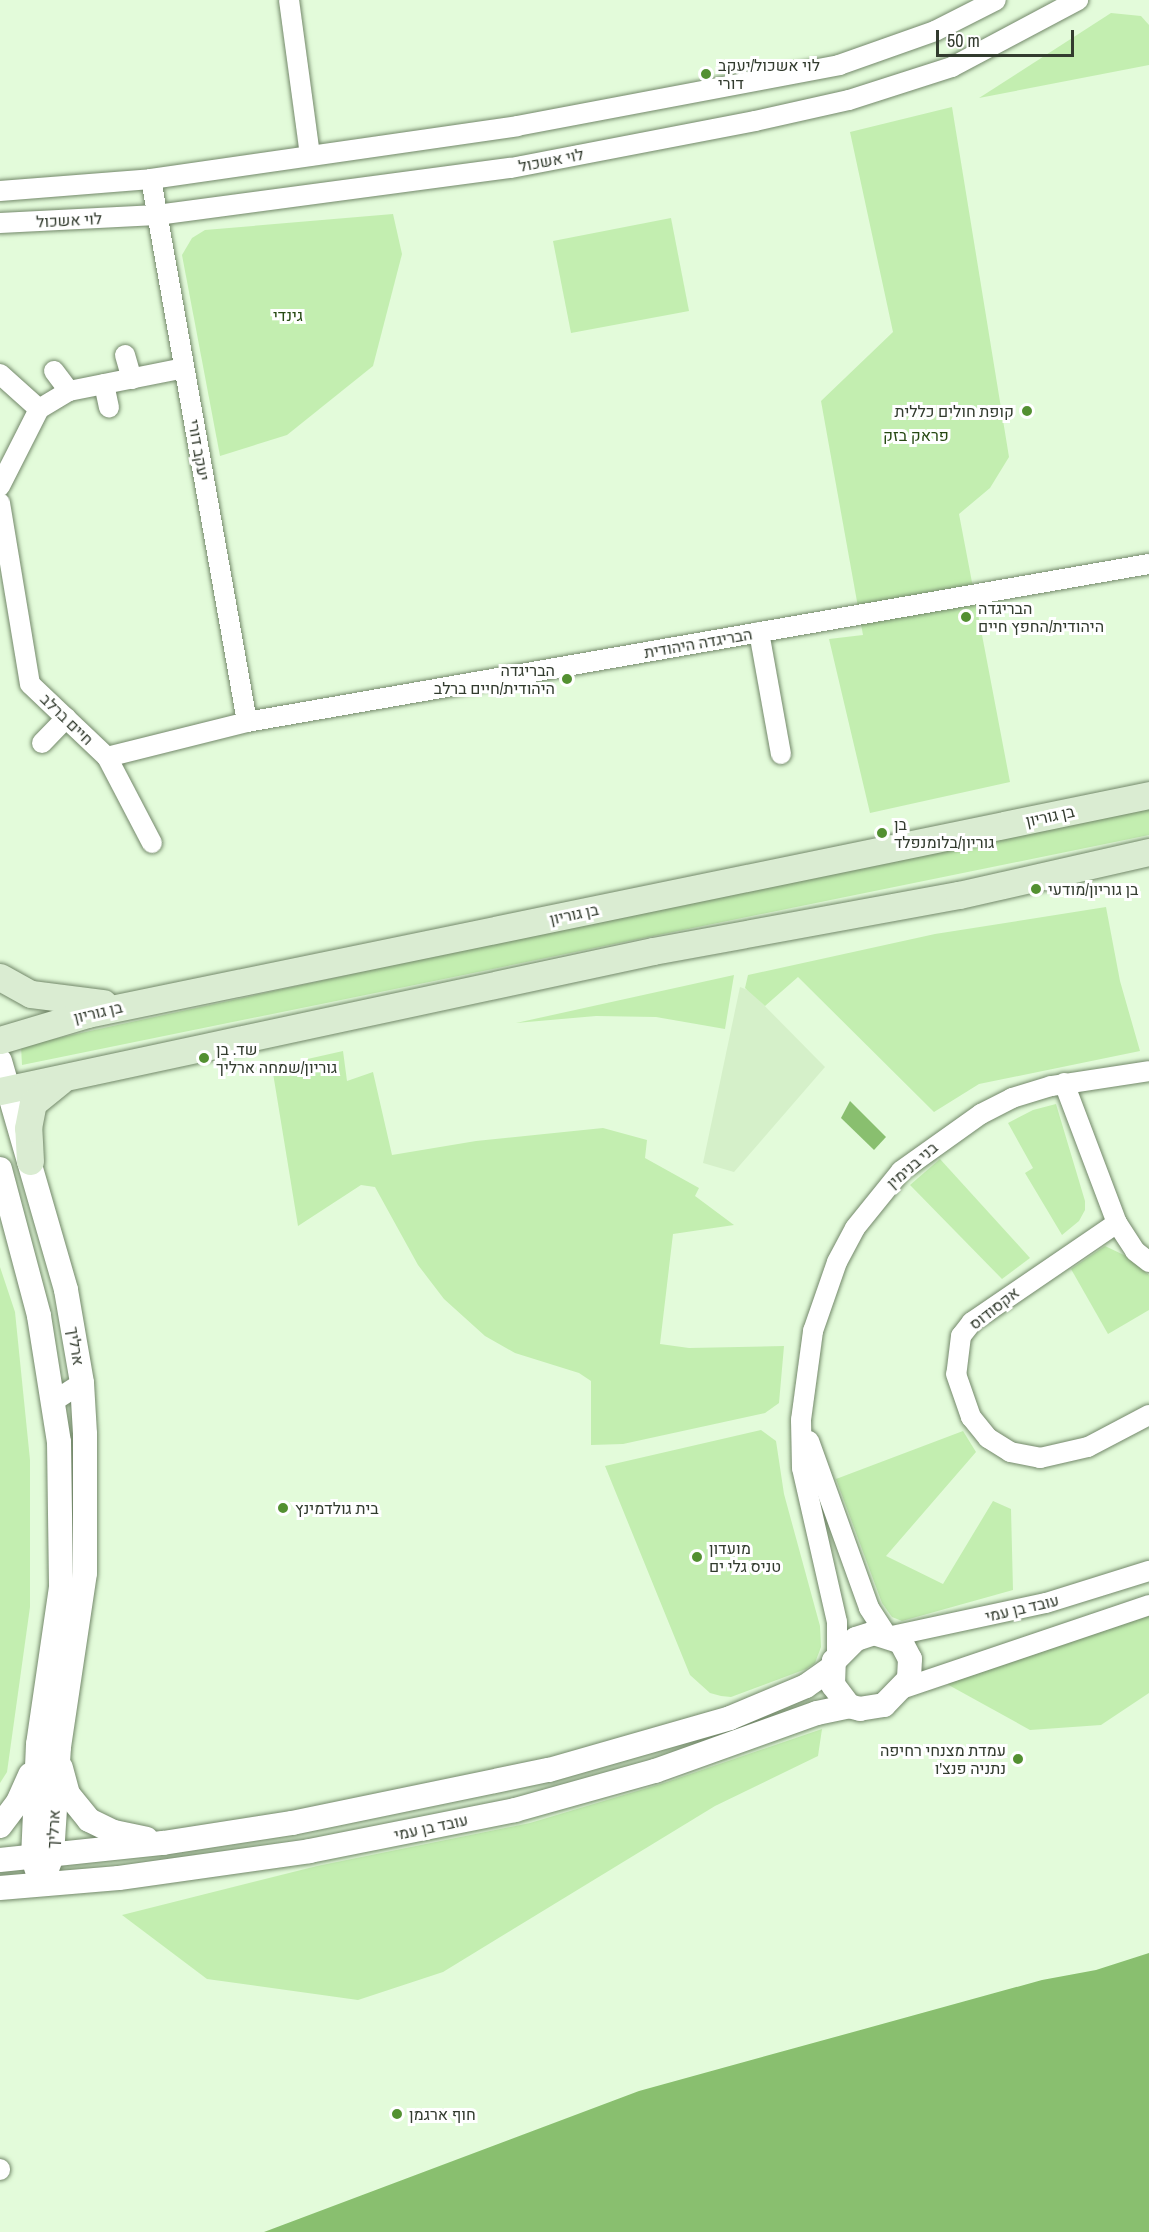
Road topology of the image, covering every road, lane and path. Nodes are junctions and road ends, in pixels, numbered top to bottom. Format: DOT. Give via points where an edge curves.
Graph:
graph roads {
  1 [pos="289,0"];
  2 [pos="996,0"];
  3 [pos="1078,0"];
  4 [pos="310,156"];
  5 [pos="151,179"];
  6 [pos="0,190"];
  7 [pos="157,215"];
  8 [pos="0,223"];
  9 [pos="125,355"];
  10 [pos="184,368"];
  11 [pos="54,371"];
  12 [pos="0,374"];
  13 [pos="132,378"];
  14 [pos="104,384"];
  15 [pos="69,391"];
  16 [pos="109,407"];
  17 [pos="39,409"];
  18 [pos="7,454"];
  19 [pos="0,486"];
  20 [pos="1,510"];
  21 [pos="1149,564"];
  22 [pos="6,581"];
  23 [pos="759,632"];
  24 [pos="66,718"];
  25 [pos="247,722"];
  26 [pos="42,743"];
  27 [pos="781,754"];
  28 [pos="107,757"];
  29 [pos="1149,795"];
  30 [pos="152,843"];
  31 [pos="1149,852"];
  32 [pos="0,977"];
  33 [pos="131,1005"];
  34 [pos="0,1040"];
  35 [pos="0,1061"];
  36 [pos="1149,1071"];
  37 [pos="70,1076"];
  38 [pos="1064,1083"];
  39 [pos="4,1090"];
  40 [pos="30,1161"];
  41 [pos="0,1169"];
  42 [pos="1117,1223"];
  43 [pos="1149,1262"];
  44 [pos="82,1383"];
  45 [pos="803,1394"];
  46 [pos="54,1401"];
  47 [pos="1149,1415"];
  48 [pos="1149,1571"];
  49 [pos="1149,1605"];
  50 [pos="889,1635"];
  51 [pos="835,1661"];
  52 [pos="904,1688"];
  53 [pos="849,1706"];
  54 [pos="49,1748"];
  55 [pos="0,1826"];
  56 [pos="163,1843"];
  57 [pos="43,1857"];
  58 [pos="0,1860"];
  59 [pos="42,1884"];
  60 [pos="0,1888"];
  1 -- 4 [label="street"];
  2 -- 4 [label="street, לוי אשכול" via="935,31 839,65 517,126"];
  3 -- 7 [label="street, לוי אשכול" via="952,68 849,100 511,168"];
  4 -- 5 [label="street, לוי אשכול"];
  5 -- 6 [label="street, לוי אשכול"];
  5 -- 7 [label="street, יעקב דורי"];
  7 -- 8 [label="street, לוי אשכול"];
  7 -- 10 [label="street, יעקב דורי"];
  9 -- 13 [label="street"];
  10 -- 13 [label="street"];
  10 -- 25 [label="street, יעקב דורי"];
  11 -- 15 [label="street"];
  12 -- 17 [label="street"];
  13 -- 14 [label="street"];
  14 -- 15 [label="street"];
  14 -- 16 [label="street"];
  15 -- 17 [label="street"];
  17 -- 18 [label="street"];
  18 -- 19 [label="street"];
  20 -- 22 [label="street, חיים ברלב"];
  21 -- 23 [label="street, הבריגדה היהודית"];
  22 -- 24 [label="street, חיים ברלב" via="16,659 30,684"];
  23 -- 25 [label="street, הבריגדה היהודית"];
  23 -- 27 [label="street"];
  24 -- 26 [label="street"];
  24 -- 28 [label="street, חיים ברלב"];
  25 -- 28 [label="street, חיים ברלב"];
  28 -- 30 [label="street"];
  29 -- 33 [label="main road, בן גוריון"];
  31 -- 37 [label="main road" via="959,895 653,951"];
  32 -- 33 [label="main road" via="17,988 47,997"];
  33 -- 34 [label="main road, בן גוריון"];
  35 -- 39 [label="street, ארליך"];
  36 -- 38 [label="street, בני בנימין"];
  37 -- 39 [label="main road"];
  37 -- 40 [label="main road" via="52,1085 33,1103"];
  38 -- 42 [label="street"];
  38 -- 45 [label="street, בני בנימין" via="1012,1098 955,1129 901,1171 873,1202 855,1228 824,1295 813,1331"];
  39 -- 40 [label="street, ארליך"];
  40 -- 44 [label="street, ארליך" via="66,1290"];
  41 -- 46 [label="street, ארליך" via="36,1300"];
  42 -- 43 [label="street" via="1135,1251"];
  42 -- 47 [label="street, אקסודוס" via="972,1322 962,1336 956,1374 971,1417 988,1438 1010,1452 1040,1458 1088,1448"];
  44 -- 46 [label="street"];
  44 -- 54 [label="street, ארליך" via="87,1489 85,1573"];
  45 -- 50 [label="street, בני בנימין" via="809,1442 822,1485 869,1608"];
  45 -- 51 [label="street, בני בנימין" via="802,1468 837,1622"];
  46 -- 54 [label="street, ארליך" via="62,1494 61,1587"];
  48 -- 50 [label="street, עובד בן עמי" via="1046,1603"];
  49 -- 52 [label="street, עובד בן עמי"];
  50 -- 51 [label="street" via="865,1635"];
  50 -- 52 [label="street" via="901,1642 910,1659 909,1679"];
  51 -- 53 [label="street" via="833,1685"];
  51 -- 56 [label="street, עובד בן עמי" via="806,1686 751,1710 581,1761 362,1810"];
  52 -- 53 [label="street" via="885,1705"];
  53 -- 59 [label="street, עובד בן עמי" via="817,1713 655,1771 542,1804 310,1851 119,1878"];
  54 -- 55 [label="street"];
  54 -- 56 [label="street" via="68,1794 89,1820 114,1832"];
  54 -- 57 [label="street, ארליך"];
  56 -- 57 [label="street, עובד בן עמי"];
  57 -- 58 [label="street, עובד בן עמי"];
  57 -- 59 [label="street, ארליך"];
  59 -- 60 [label="street, עובד בן עמי"];
}
